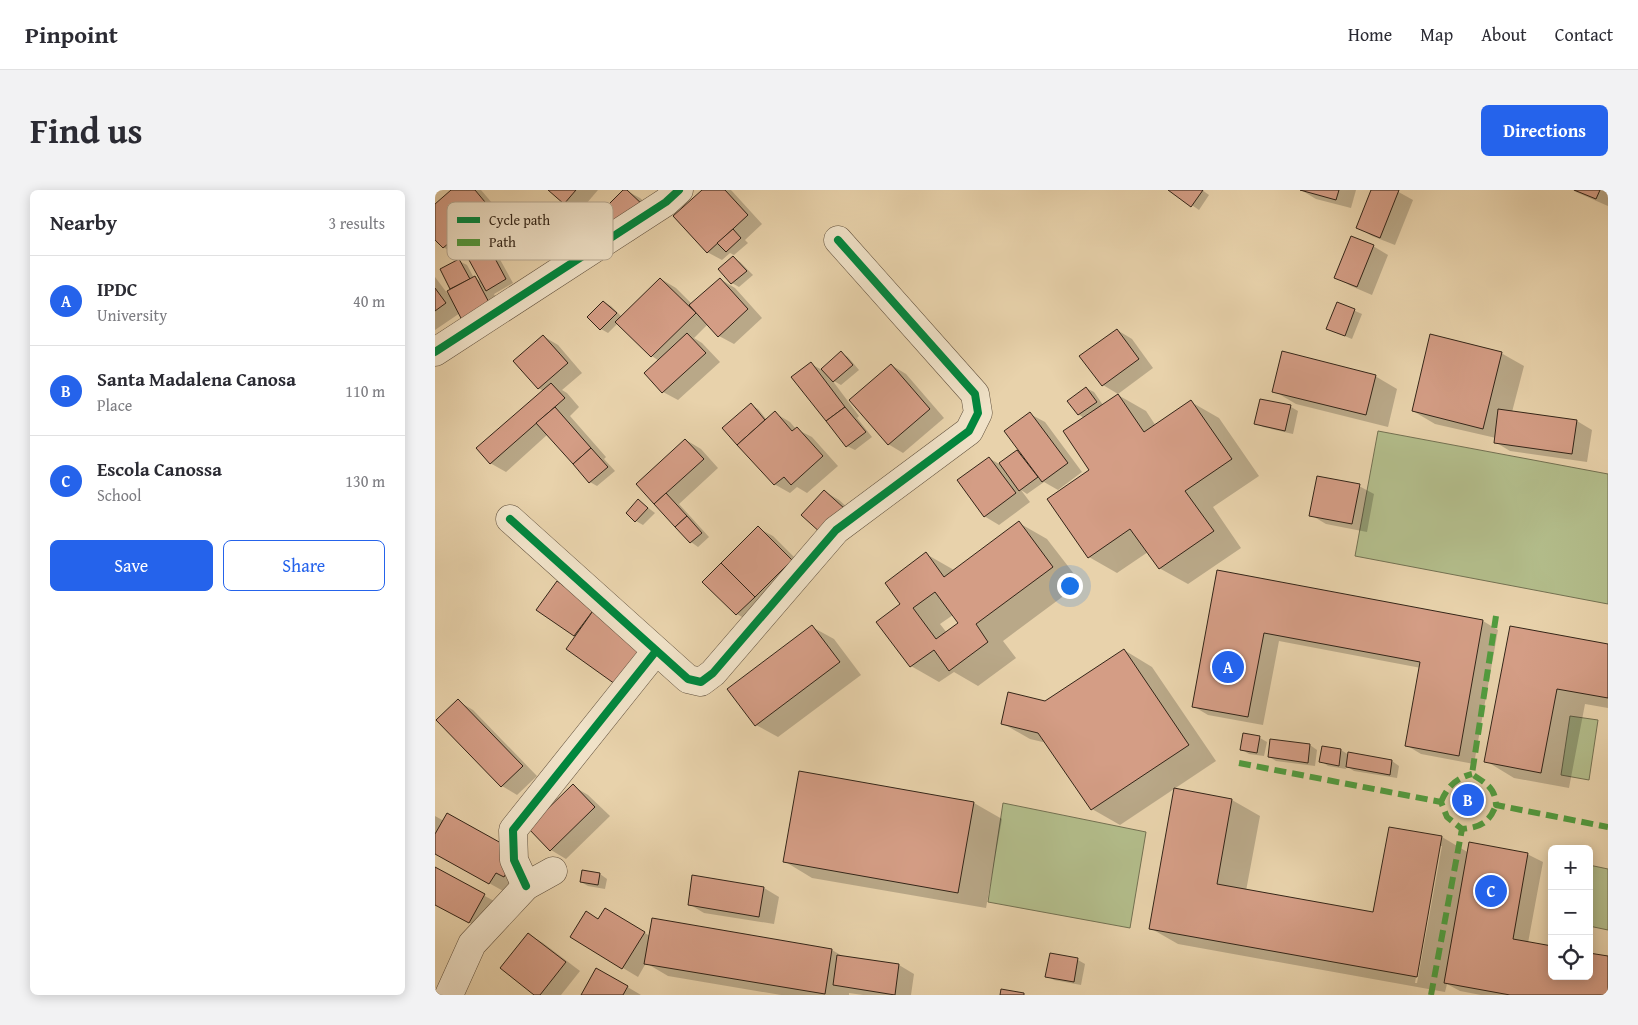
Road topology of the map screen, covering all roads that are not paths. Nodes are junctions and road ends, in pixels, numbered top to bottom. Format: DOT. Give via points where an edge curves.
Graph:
graph roads {
  1 [pos="679,190"];
  2 [pos="613,236"];
  3 [pos="838,240"];
  4 [pos="577,260"];
  5 [pos="435,352"];
  6 [pos="510,519"];
  7 [pos="656,651"];
  8 [pos="553,870"];
  9 [pos="526,886"];
  10 [pos="449,995"];
  1 -- 2 [label="street"];
  3 -- 7 [label="street" via="975,394 978,413 969,431 836,530 713,673 701,682 688,679"];
  4 -- 5 [label="street"];
  6 -- 7 [label="street"];
  7 -- 9 [label="street" via="513,830 514,860"];
  8 -- 9 [label="street"];
  9 -- 10 [label="street" via="472,944"];
}
